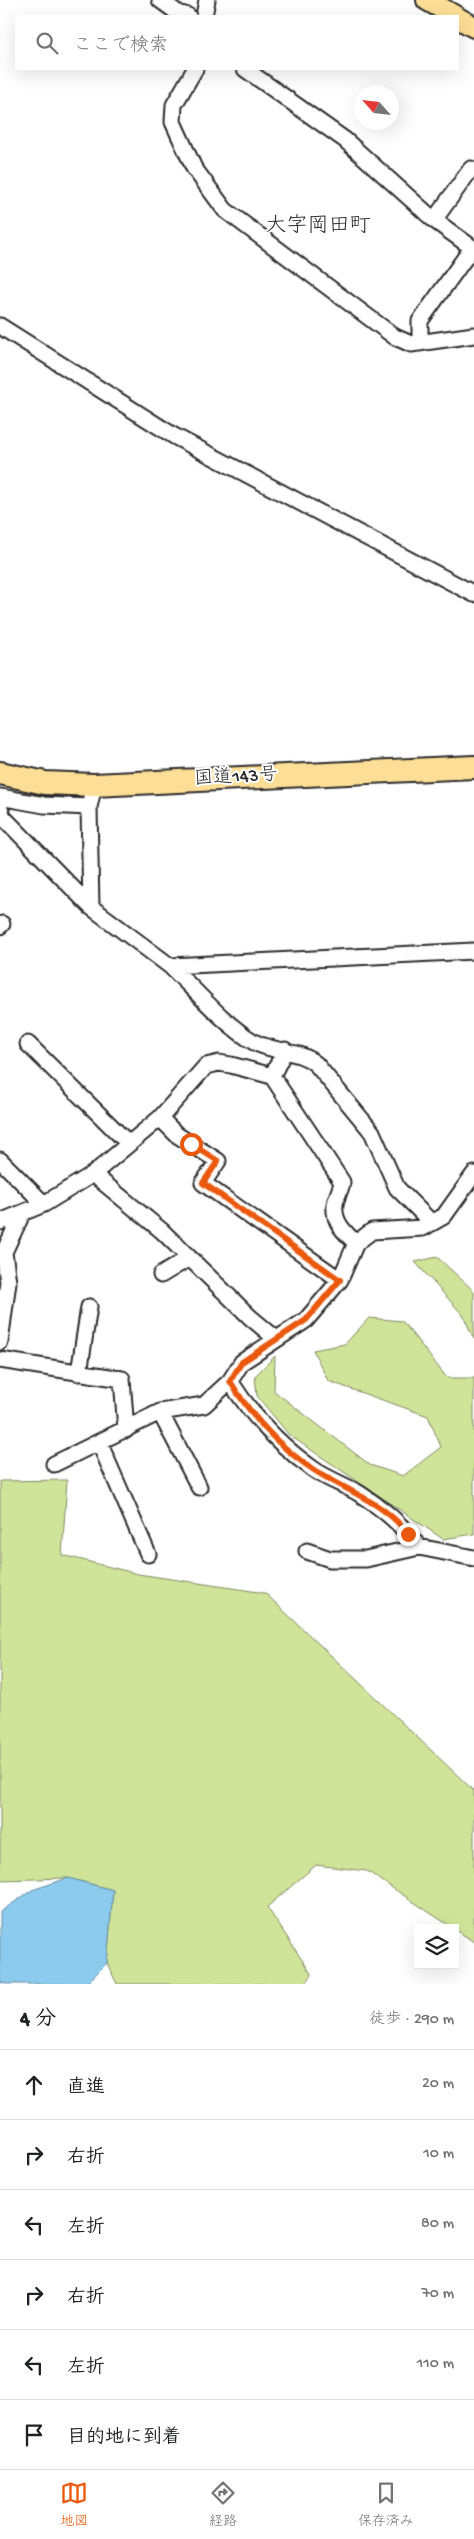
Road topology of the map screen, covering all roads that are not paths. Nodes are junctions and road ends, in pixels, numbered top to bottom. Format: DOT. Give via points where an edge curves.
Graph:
graph roads {
  1 [pos="160,0"];
  2 [pos="207,0"];
  3 [pos="426,0"];
  4 [pos="185,15"];
  5 [pos="204,15"];
  6 [pos="452,15"];
  7 [pos="459,19"];
  8 [pos="474,27"];
  9 [pos="194,70"];
  10 [pos="246,70"];
  11 [pos="471,169"];
  12 [pos="434,220"];
  13 [pos="473,248"];
  14 [pos="0,326"];
  15 [pos="474,335"];
  16 [pos="420,343"];
  17 [pos="474,594"];
  18 [pos="474,767"];
  19 [pos="0,773"];
  20 [pos="94,785"];
  21 [pos="0,797"];
  22 [pos="89,807"];
  23 [pos="0,808"];
  24 [pos="91,907"];
  25 [pos="474,951"];
  26 [pos="170,966"];
  27 [pos="28,1044"];
  28 [pos="285,1050"];
  29 [pos="272,1076"];
  30 [pos="160,1118"];
  31 [pos="129,1144"];
  32 [pos="0,1160"];
  33 [pos="93,1174"];
  34 [pos="472,1179"];
  35 [pos="44,1204"];
  36 [pos="22,1214"];
  37 [pos="0,1222"];
  38 [pos="432,1223"];
  39 [pos="356,1243"];
  40 [pos="189,1258"];
  41 [pos="161,1275"];
  42 [pos="340,1280"];
  43 [pos="89,1306"];
  44 [pos="275,1338"];
  45 [pos="0,1342"];
  46 [pos="0,1360"];
  47 [pos="79,1373"];
  48 [pos="230,1381"];
  49 [pos="160,1412"];
  50 [pos="126,1430"];
  51 [pos="99,1442"];
  52 [pos="54,1464"];
  53 [pos="199,1487"];
  54 [pos="419,1547"];
  55 [pos="307,1552"];
  56 [pos="148,1554"];
  57 [pos="474,1558"];
  1 -- 4 [label="street"];
  2 -- 5 [label="street"];
  3 -- 6 [label="main road"];
  7 -- 8 [label="main road"];
  9 -- 16 [label="street" via="174,105 173,122 194,168 225,210 396,337 411,344"];
  10 -- 12 [label="street" via="345,140"];
  11 -- 12 [label="street"];
  12 -- 13 [label="street"];
  13 -- 16 [label="street" via="420,321"];
  14 -- 17 [label="street" via="174,436"];
  15 -- 16 [label="street"];
  18 -- 20 [label="highway, 国道143号"];
  19 -- 20 [label="highway, 国道143号" via="45,783"];
  20 -- 22 [label="street"];
  21 -- 22 [label="street" via="44,805"];
  22 -- 24 [label="street"];
  23 -- 24 [label="street" via="3,817"];
  24 -- 26 [label="street"];
  25 -- 26 [label="street"];
  26 -- 28 [label="street" via="239,1032 256,1043"];
  27 -- 31 [label="street"];
  28 -- 29 [label="street"];
  28 -- 38 [label="street" via="305,1055 316,1064 372,1132 397,1188"];
  29 -- 30 [label="street" via="219,1063 206,1066"];
  29 -- 39 [label="street" via="342,1182 335,1205 338,1221 340,1228"];
  30 -- 31 [label="street"];
  30 -- 42 [label="street" via="177,1135 218,1161 203,1183"];
  31 -- 33 [label="street"];
  32 -- 35 [label="street"];
  33 -- 35 [label="street"];
  33 -- 40 [label="street" via="162,1231"];
  34 -- 38 [label="street" via="444,1216"];
  35 -- 36 [label="street"];
  36 -- 37 [label="street"];
  36 -- 45 [label="street" via="4,1252 8,1282"];
  38 -- 39 [label="street" via="423,1228 372,1231"];
  39 -- 42 [label="street"];
  40 -- 41 [label="street"];
  40 -- 44 [label="street"];
  42 -- 44 [label="street" via="306,1320"];
  43 -- 47 [label="street"];
  44 -- 48 [label="street" via="242,1362"];
  46 -- 47 [label="street"];
  47 -- 50 [label="street" via="122,1379"];
  48 -- 49 [label="street" via="204,1405"];
  48 -- 54 [label="street" via="247,1409 265,1429 314,1470 360,1494 398,1521"];
  49 -- 50 [label="street"];
  49 -- 53 [label="street"];
  50 -- 51 [label="street"];
  51 -- 52 [label="street"];
  51 -- 56 [label="street"];
  54 -- 55 [label="street" via="366,1559 330,1559"];
  54 -- 57 [label="street"];
}
